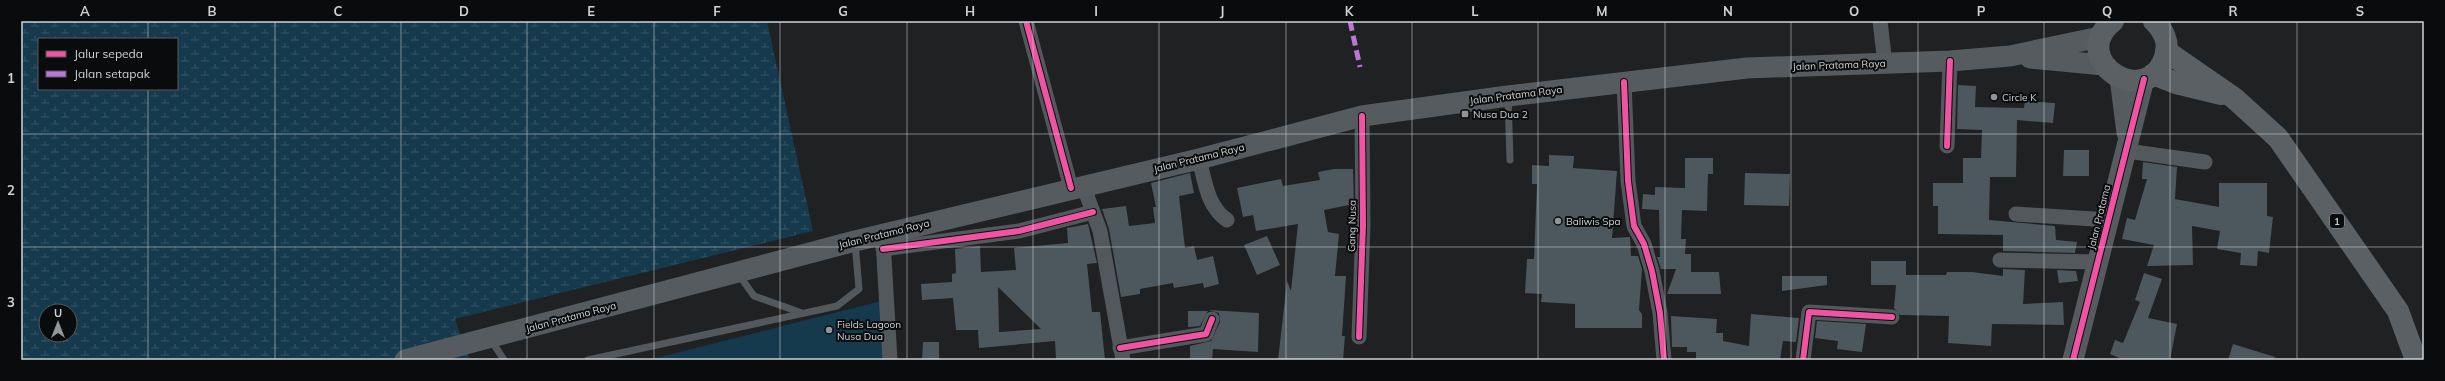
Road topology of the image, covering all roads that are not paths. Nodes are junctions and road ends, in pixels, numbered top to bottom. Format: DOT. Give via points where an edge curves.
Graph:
graph roads {
  1 [pos="1026,21"];
  2 [pos="1880,21"];
  3 [pos="2154,21"];
  4 [pos="2106,29"];
  5 [pos="2166,51"];
  6 [pos="2010,56"];
  7 [pos="1950,61"];
  8 [pos="1885,64"];
  9 [pos="2112,72"];
  10 [pos="2149,77"];
  11 [pos="1624,82"];
  12 [pos="1508,96"];
  13 [pos="2234,98"];
  14 [pos="1362,116"];
  15 [pos="1946,146"];
  16 [pos="2127,148"];
  17 [pos="1199,159"];
  18 [pos="1510,160"];
  19 [pos="2205,162"];
  20 [pos="1077,187"];
  21 [pos="1093,212"];
  22 [pos="2016,214"];
  23 [pos="1227,220"];
  24 [pos="2109,220"];
  25 [pos="855,241"];
  26 [pos="883,242"];
  27 [pos="2000,260"];
  28 [pos="2098,262"];
  29 [pos="738,273"];
  30 [pos="804,313"];
  31 [pos="1892,317"];
  32 [pos="1212,319"];
  33 [pos="1359,337"];
  34 [pos="490,338"];
  35 [pos="1122,354"];
  36 [pos="409,359"];
  37 [pos="504,360"];
  38 [pos="588,360"];
  39 [pos="890,360"];
  40 [pos="1664,360"];
  41 [pos="1803,360"];
  42 [pos="2072,360"];
  43 [pos="2416,360"];
  1 -- 20 [label="street"];
  2 -- 8 [label="street"];
  3 -- 5 [label="highway" via="2162,30"];
  4 -- 6 [label="main road, Jalan Pratama Raya"];
  4 -- 9 [label="highway" via="2099,52"];
  5 -- 10 [label="highway" via="2163,63"];
  5 -- 13 [label="highway, 1"];
  6 -- 7 [label="main road, Jalan Pratama Raya"];
  6 -- 9 [label="main road, Jalan Pratama Raya"];
  7 -- 8 [label="main road, Jalan Pratama Raya"];
  7 -- 15 [label="street"];
  8 -- 11 [label="main road, Jalan Pratama Raya" via="1747,68"];
  9 -- 10 [label="highway, 1" via="2136,81"];
  9 -- 16 [label="main road, Jalan Pratama"];
  10 -- 13 [label="highway, 1"];
  10 -- 16 [label="main road, Jalan Pratama"];
  11 -- 12 [label="main road, Jalan Pratama Raya"];
  11 -- 40 [label="street" via="1628,181 1633,220 1652,270 1660,313"];
  12 -- 14 [label="main road, Jalan Pratama Raya"];
  12 -- 18 [label="lane"];
  13 -- 43 [label="highway, 1" via="2278,138 2358,250 2398,311"];
  14 -- 17 [label="main road, Jalan Pratama Raya"];
  14 -- 33 [label="street, Gang Nusa" via="1363,225"];
  16 -- 19 [label="street"];
  16 -- 24 [label="main road, Jalan Pratama"];
  17 -- 20 [label="main road, Jalan Pratama Raya"];
  17 -- 23 [label="street" via="1216,212"];
  20 -- 21 [label="street"];
  20 -- 26 [label="main road, Jalan Pratama Raya"];
  21 -- 26 [label="street" via="1019,231"];
  21 -- 35 [label="street" via="1100,231"];
  22 -- 24 [label="street"];
  24 -- 28 [label="main road, Jalan Pratama"];
  25 -- 26 [label="main road, Jalan Pratama Raya"];
  25 -- 29 [label="main road, Jalan Pratama Raya"];
  25 -- 30 [label="lane" via="859,289 837,306"];
  26 -- 39 [label="street"];
  27 -- 28 [label="street"];
  28 -- 42 [label="main road, Jalan Pratama"];
  29 -- 30 [label="lane" via="754,296"];
  29 -- 34 [label="main road, Jalan Pratama Raya"];
  30 -- 38 [label="lane"];
  31 -- 41 [label="street" via="1809,312"];
  32 -- 35 [label="street" via="1206,334"];
  34 -- 36 [label="main road, Jalan Pratama Raya"];
  34 -- 37 [label="lane"];
}
